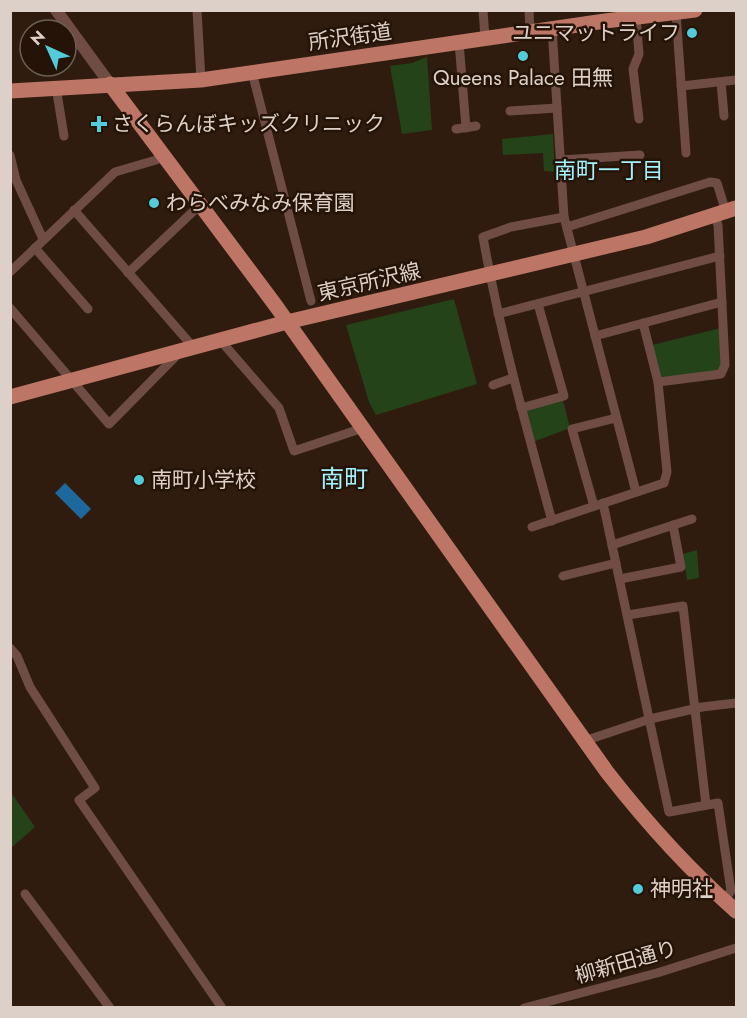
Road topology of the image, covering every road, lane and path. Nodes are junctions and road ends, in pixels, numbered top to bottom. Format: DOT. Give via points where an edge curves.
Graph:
graph roads {
  1 [pos="56,10"];
  2 [pos="197,10"];
  3 [pos="483,10"];
  4 [pos="529,10"];
  5 [pos="695,10"];
  6 [pos="676,13"];
  7 [pos="604,16"];
  8 [pos="636,17"];
  9 [pos="552,28"];
  10 [pos="530,32"];
  11 [pos="485,38"];
  12 [pos="459,42"];
  13 [pos="252,72"];
  14 [pos="201,80"];
  15 [pos="736,80"];
  16 [pos="721,82"];
  17 [pos="110,84"];
  18 [pos="681,86"];
  19 [pos="56,87"];
  20 [pos="10,91"];
  21 [pos="557,108"];
  22 [pos="510,111"];
  23 [pos="724,116"];
  24 [pos="639,118"];
  25 [pos="466,128"];
  26 [pos="64,136"];
  27 [pos="163,153"];
  28 [pos="686,153"];
  29 [pos="10,155"];
  30 [pos="640,155"];
  31 [pos="561,160"];
  32 [pos="201,204"];
  33 [pos="74,210"];
  34 [pos="726,212"];
  35 [pos="564,217"];
  36 [pos="567,227"];
  37 [pos="43,239"];
  38 [pos="35,248"];
  39 [pos="574,255"];
  40 [pos="720,256"];
  41 [pos="10,272"];
  42 [pos="128,273"];
  43 [pos="490,275"];
  44 [pos="583,292"];
  45 [pos="311,301"];
  46 [pos="722,302"];
  47 [pos="538,303"];
  48 [pos="10,308"];
  49 [pos="88,309"];
  50 [pos="498,314"];
  51 [pos="287,322"];
  52 [pos="643,323"];
  53 [pos="595,336"];
  54 [pos="221,341"];
  55 [pos="187,349"];
  56 [pos="513,378"];
  57 [pos="73,380"];
  58 [pos="658,382"];
  59 [pos="493,385"];
  60 [pos="10,397"];
  61 [pos="521,408"];
  62 [pos="616,418"];
  63 [pos="363,428"];
  64 [pos="636,492"];
  65 [pos="599,505"];
  66 [pos="692,519"];
  67 [pos="552,520"];
  68 [pos="673,525"];
  69 [pos="532,527"];
  70 [pos="612,545"];
  71 [pos="616,563"];
  72 [pos="563,576"];
  73 [pos="620,579"];
  74 [pos="628,615"];
  75 [pos="10,648"];
  76 [pos="14,660"];
  77 [pos="736,703"];
  78 [pos="694,710"];
  79 [pos="650,719"];
  80 [pos="584,741"];
  81 [pos="706,805"];
  82 [pos="25,894"];
  83 [pos="724,900"];
  84 [pos="736,911"];
  85 [pos="736,948"];
  86 [pos="573,996"];
  87 [pos="110,1008"];
  88 [pos="222,1008"];
  89 [pos="524,1008"];
  90 [pos="575,1008"];
  1 -- 17 [label="street"];
  2 -- 14 [label="street"];
  3 -- 11 [label="street"];
  4 -- 10 [label="street"];
  5 -- 6 [label="main road, 所沢街道"];
  6 -- 8 [label="main road, 所沢街道"];
  6 -- 18 [label="street"];
  7 -- 8 [label="main road, 所沢街道"];
  7 -- 9 [label="main road, 所沢街道"];
  8 -- 24 [label="street" via="639,54 633,69 632,105"];
  9 -- 10 [label="main road, 所沢街道"];
  9 -- 21 [label="street"];
  10 -- 11 [label="main road, 所沢街道"];
  11 -- 12 [label="main road, 所沢街道"];
  12 -- 13 [label="main road, 所沢街道"];
  12 -- 25 [label="street"];
  13 -- 14 [label="main road, 所沢街道"];
  13 -- 45 [label="street"];
  14 -- 17 [label="main road, 所沢街道"];
  15 -- 16 [label="street"];
  16 -- 18 [label="street"];
  16 -- 23 [label="street"];
  17 -- 19 [label="main road, 所沢街道"];
  17 -- 27 [label="main road"];
  18 -- 28 [label="street"];
  19 -- 20 [label="main road, 所沢街道"];
  19 -- 26 [label="street"];
  21 -- 22 [label="street"];
  21 -- 31 [label="street"];
  27 -- 32 [label="main road"];
  27 -- 33 [label="street" via="156,160 115,172"];
  29 -- 37 [label="street" via="16,180"];
  30 -- 31 [label="street"];
  31 -- 35 [label="street"];
  32 -- 42 [label="street"];
  32 -- 51 [label="main road"];
  33 -- 37 [label="street"];
  33 -- 42 [label="street"];
  34 -- 36 [label="street" via="717,183 710,182"];
  34 -- 39 [label="main road, 東京所沢線"];
  34 -- 40 [label="street" via="718,225"];
  35 -- 36 [label="street"];
  35 -- 43 [label="street" via="483,237"];
  36 -- 39 [label="street"];
  37 -- 38 [label="street"];
  38 -- 41 [label="street"];
  38 -- 49 [label="street"];
  39 -- 43 [label="main road, 東京所沢線"];
  39 -- 44 [label="street"];
  40 -- 44 [label="street"];
  40 -- 46 [label="street"];
  42 -- 55 [label="street"];
  43 -- 50 [label="street"];
  43 -- 51 [label="main road, 東京所沢線"];
  44 -- 47 [label="street"];
  44 -- 53 [label="street"];
  46 -- 52 [label="street"];
  46 -- 58 [label="street" via="725,365 721,374"];
  47 -- 50 [label="street"];
  47 -- 61 [label="street" via="564,396"];
  48 -- 57 [label="street"];
  50 -- 56 [label="street"];
  51 -- 54 [label="main road, 東京所沢線"];
  51 -- 63 [label="main road"];
  52 -- 53 [label="street"];
  52 -- 58 [label="street"];
  53 -- 62 [label="street"];
  54 -- 55 [label="main road, 東京所沢線"];
  54 -- 63 [label="street" via="279,408 294,451"];
  55 -- 57 [label="main road, 東京所沢線"];
  55 -- 57 [label="street" via="109,424"];
  56 -- 59 [label="street"];
  56 -- 61 [label="street"];
  57 -- 60 [label="main road, 東京所沢線"];
  58 -- 64 [label="street" via="667,471 664,483"];
  61 -- 67 [label="street"];
  62 -- 64 [label="street"];
  62 -- 65 [label="street" via="572,429"];
  63 -- 80 [label="main road"];
  64 -- 65 [label="street"];
  65 -- 67 [label="street"];
  65 -- 70 [label="street"];
  66 -- 68 [label="street"];
  67 -- 69 [label="street"];
  68 -- 70 [label="street"];
  68 -- 73 [label="street" via="681,567"];
  70 -- 71 [label="street"];
  71 -- 72 [label="street"];
  71 -- 73 [label="street"];
  73 -- 74 [label="street"];
  74 -- 78 [label="street" via="683,606"];
  74 -- 79 [label="street"];
  75 -- 76 [label="street"];
  76 -- 88 [label="street" via="96,788 79,800"];
  77 -- 78 [label="street"];
  78 -- 79 [label="street"];
  78 -- 81 [label="street"];
  79 -- 80 [label="street"];
  79 -- 81 [label="street" via="669,812"];
  80 -- 83 [label="main road" via="658,834"];
  81 -- 83 [label="street" via="718,803 731,891"];
  82 -- 87 [label="street"];
  83 -- 84 [label="main road"];
  85 -- 86 [label="street, 柳新田通り"];
  86 -- 89 [label="street, 柳新田通り"];
  86 -- 90 [label="street"];
}
